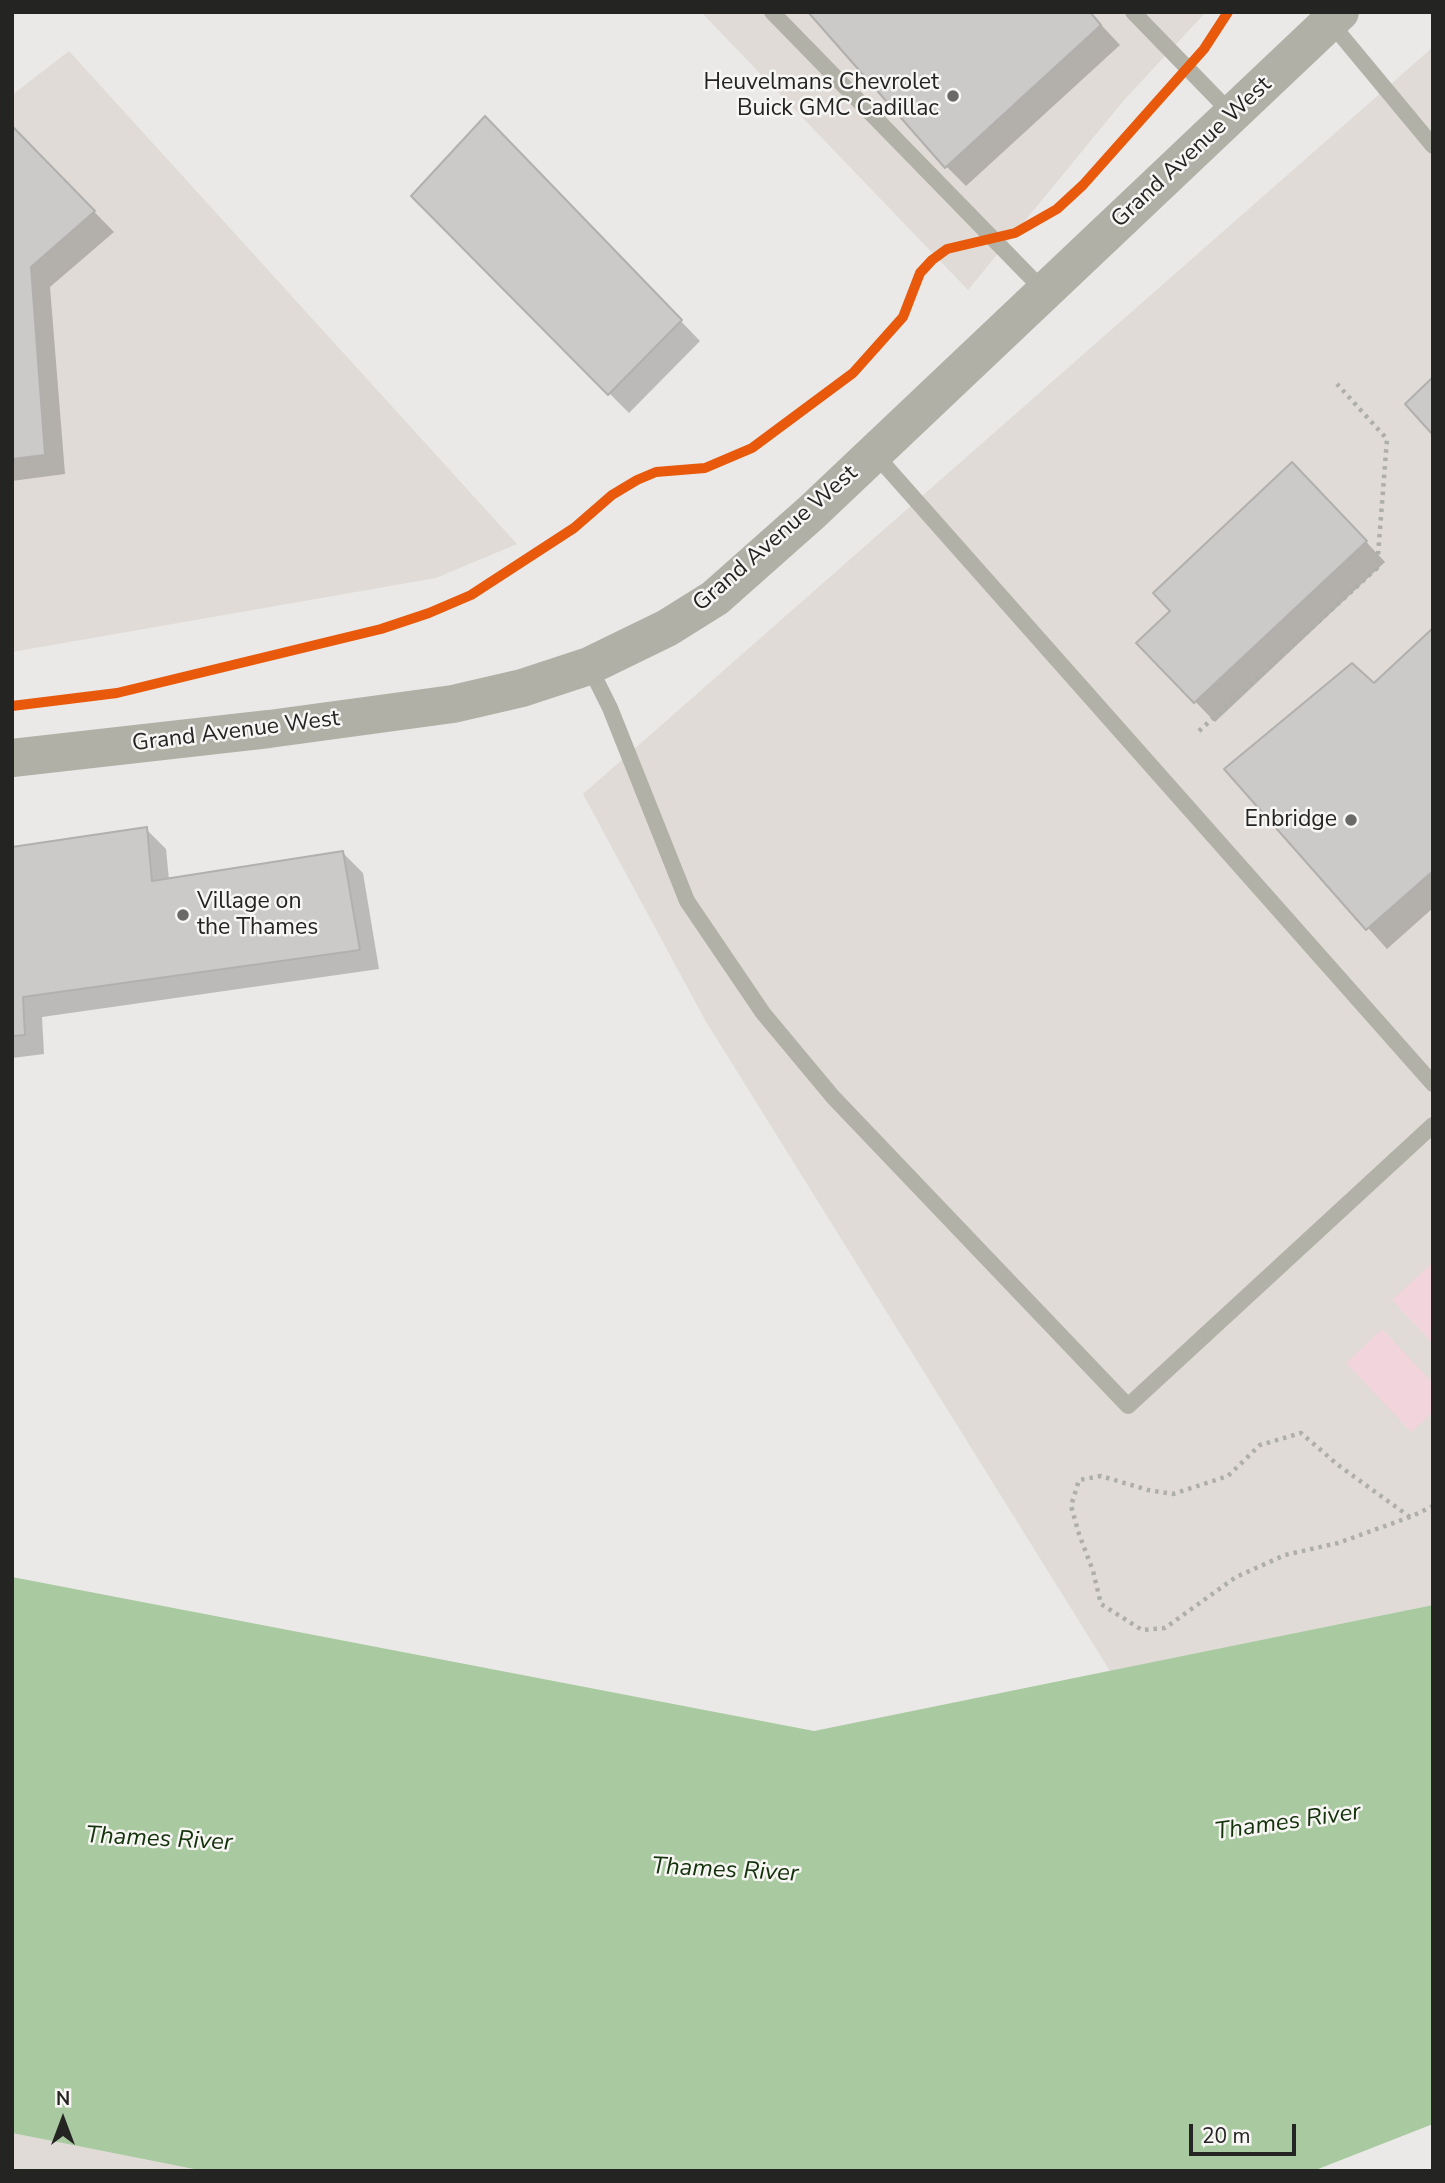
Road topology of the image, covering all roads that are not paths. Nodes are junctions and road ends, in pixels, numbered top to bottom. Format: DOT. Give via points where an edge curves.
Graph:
graph roads {
  1 [pos="772,12"];
  2 [pos="1133,12"];
  3 [pos="1335,17"];
  4 [pos="1233,115"];
  5 [pos="1433,146"];
  6 [pos="1045,292"];
  7 [pos="874,453"];
  8 [pos="589,666"];
  9 [pos="12,758"];
  10 [pos="1433,1084"];
  11 [pos="1433,1125"];
  1 -- 6 [label="lane"];
  2 -- 4 [label="lane"];
  3 -- 4 [label="main road, Grand Avenue West"];
  3 -- 5 [label="lane"];
  4 -- 6 [label="main road, Grand Avenue West"];
  6 -- 7 [label="main road, Grand Avenue West"];
  7 -- 8 [label="main road, Grand Avenue West" via="715,598 667,628"];
  7 -- 10 [label="lane"];
  8 -- 9 [label="main road, Grand Avenue West" via="453,704"];
  8 -- 11 [label="lane" via="687,901 762,1013 833,1097 1128,1406"];
}
